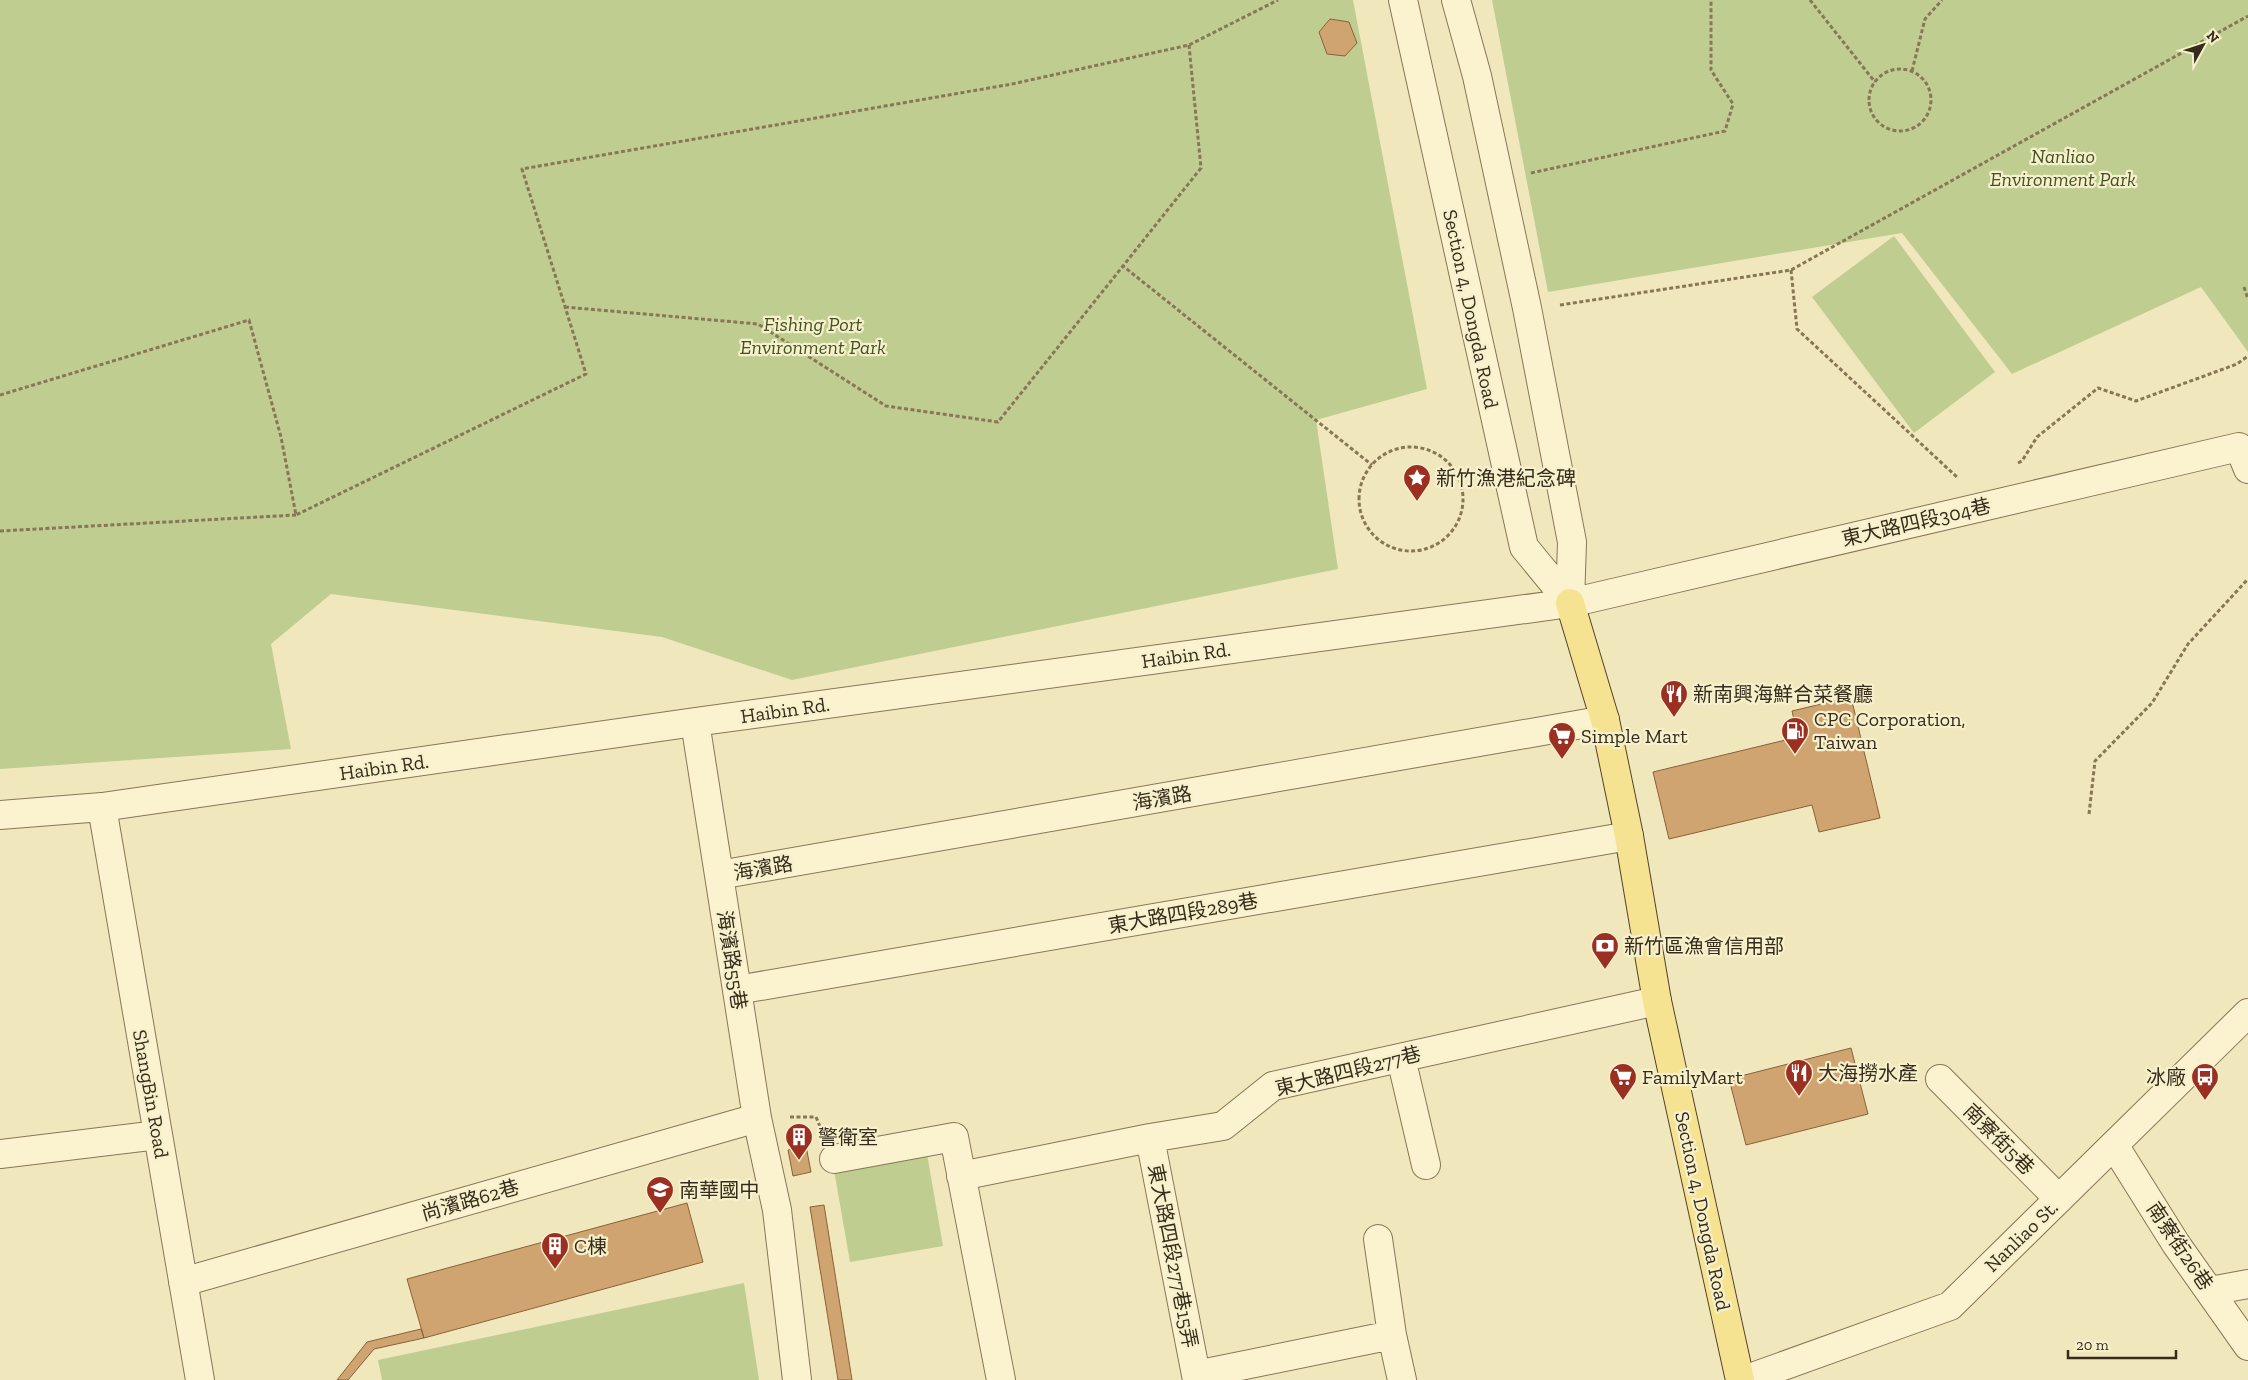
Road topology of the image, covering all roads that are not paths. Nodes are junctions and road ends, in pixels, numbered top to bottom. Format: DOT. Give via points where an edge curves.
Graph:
graph roads {
  1 [pos="1403,0"];
  2 [pos="1456,0"];
  3 [pos="2248,469"];
  4 [pos="1570,603"];
  5 [pos="1605,720"];
  6 [pos="695,722"];
  7 [pos="102,807"];
  8 [pos="0,815"];
  9 [pos="1629,836"];
  10 [pos="719,876"];
  11 [pos="737,990"];
  12 [pos="1657,1000"];
  13 [pos="2248,1013"];
  14 [pos="1400,1058"];
  15 [pos="1940,1079"];
  16 [pos="759,1128"];
  17 [pos="158,1135"];
  18 [pos="1150,1138"];
  19 [pos="2114,1145"];
  20 [pos="0,1154"];
  21 [pos="834,1160"];
  22 [pos="1426,1165"];
  23 [pos="961,1176"];
  24 [pos="2059,1199"];
  25 [pos="1378,1239"];
  26 [pos="183,1282"];
  27 [pos="2248,1284"];
  28 [pos="2210,1292"];
  29 [pos="1392,1335"];
  30 [pos="2248,1346"];
  31 [pos="1196,1377"];
  32 [pos="200,1380"];
  33 [pos="798,1380"];
  34 [pos="1001,1380"];
  35 [pos="1402,1380"];
  36 [pos="1740,1380"];
  37 [pos="1744,1380"];
  1 -- 4 [label="street, Section 4, Dongda Road" via="1524,547"];
  2 -- 4 [label="street, Section 4, Dongda Road" via="1477,76 1527,308 1572,542"];
  3 -- 4 [label="street, 東大路四段304巷" via="2239,448"];
  4 -- 5 [label="main road, Section 4, Dongda Road"];
  4 -- 6 [label="street, Haibin Rd."];
  5 -- 9 [label="main road, Section 4, Dongda Road"];
  5 -- 10 [label="street, 海濱路"];
  6 -- 7 [label="street, Haibin Rd."];
  6 -- 10 [label="street, 海濱路55巷"];
  7 -- 8 [label="street, Haibin Rd."];
  7 -- 17 [label="street, ShangBin Road"];
  9 -- 11 [label="street, 東大路四段289巷"];
  9 -- 12 [label="main road, Section 4, Dongda Road"];
  10 -- 11 [label="street, 海濱路55巷"];
  11 -- 16 [label="street, 海濱路55巷"];
  12 -- 14 [label="street, 東大路四段277巷"];
  12 -- 36 [label="main road, Section 4, Dongda Road"];
  13 -- 19 [label="street, Nanliao St."];
  14 -- 18 [label="street, 東大路四段277巷" via="1273,1086 1223,1126"];
  14 -- 22 [label="street"];
  15 -- 24 [label="street, 南寮街5巷"];
  16 -- 26 [label="street, 尚濱路62巷"];
  16 -- 33 [label="street, 海濱路55巷" via="777,1210"];
  17 -- 20 [label="street"];
  17 -- 26 [label="street, ShangBin Road"];
  18 -- 23 [label="street, 東大路四段277巷"];
  18 -- 31 [label="street, 東大路四段277巷15弄"];
  19 -- 24 [label="street, Nanliao St."];
  19 -- 28 [label="street, 南寮街26巷"];
  21 -- 23 [label="street" via="954,1137"];
  23 -- 34 [label="street"];
  24 -- 37 [label="street, Nanliao St." via="1950,1306"];
  25 -- 29 [label="street"];
  26 -- 32 [label="street, ShangBin Road"];
  27 -- 28 [label="street"];
  28 -- 30 [label="street, 南寮街26巷"];
  29 -- 31 [label="street, 東大路四段277巷15弄"];
  29 -- 35 [label="street"];
}
